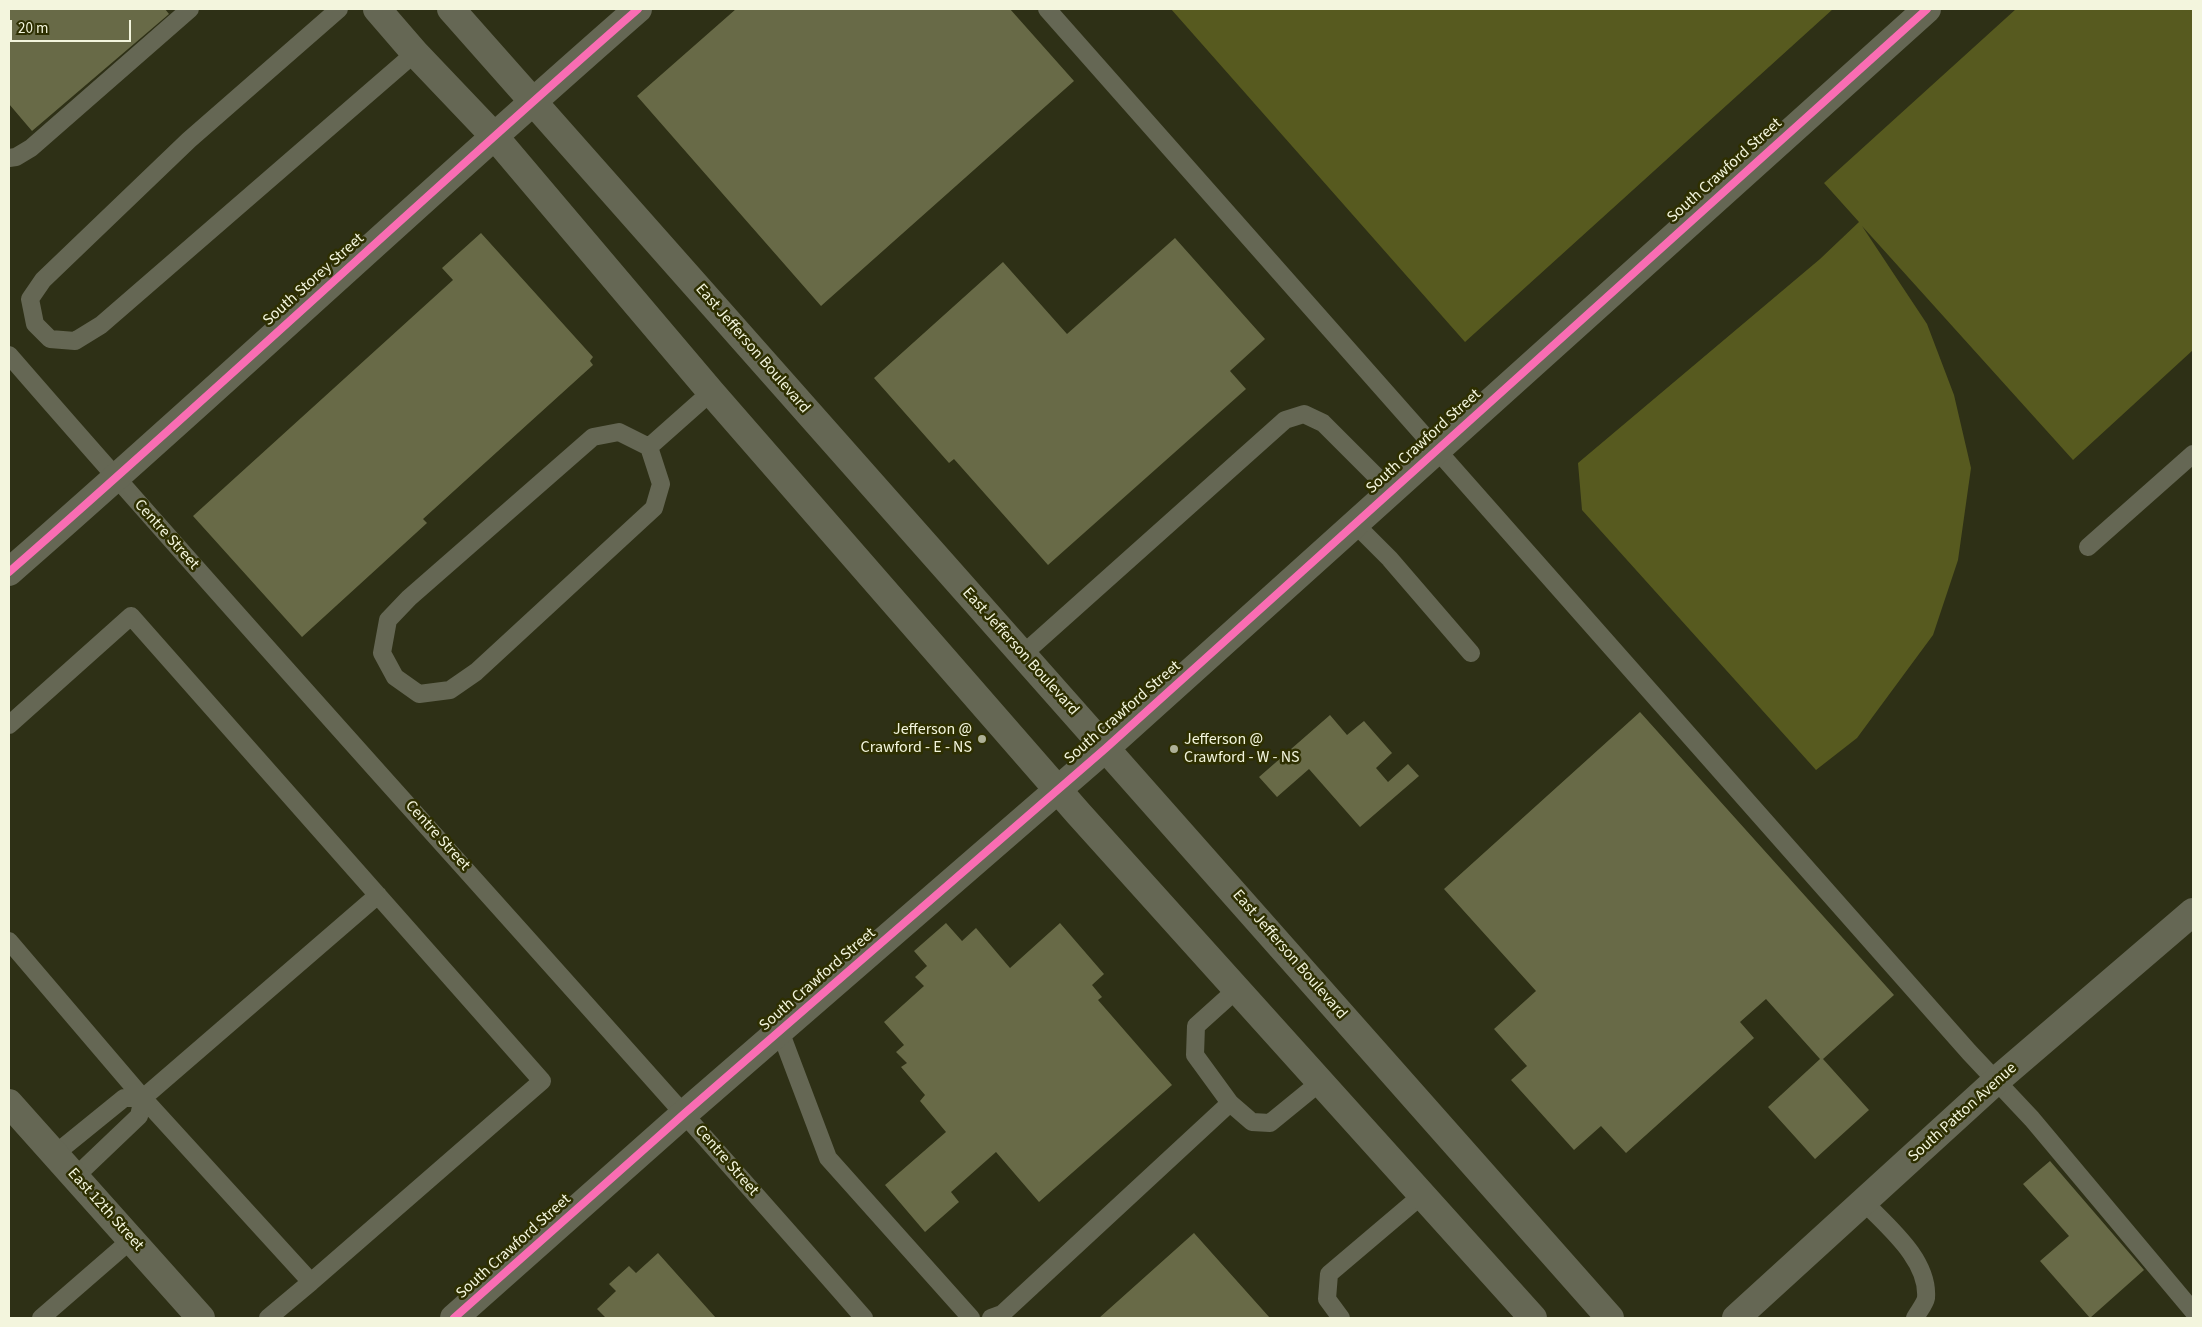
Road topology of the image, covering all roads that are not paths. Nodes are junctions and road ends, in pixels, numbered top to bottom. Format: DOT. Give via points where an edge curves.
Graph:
graph roads {
  1 [pos="190,9"];
  2 [pos="339,9"];
  3 [pos="376,9"];
  4 [pos="451,9"];
  5 [pos="638,9"];
  6 [pos="1047,9"];
  7 [pos="1927,9"];
  8 [pos="415,53"];
  9 [pos="534,102"];
  10 [pos="495,137"];
  11 [pos="9,158"];
  12 [pos="9,355"];
  13 [pos="711,392"];
  14 [pos="648,447"];
  15 [pos="1436,450"];
  16 [pos="2193,454"];
  17 [pos="116,479"];
  18 [pos="1391,491"];
  19 [pos="1354,524"];
  20 [pos="2088,548"];
  21 [pos="9,572"];
  22 [pos="1471,654"];
  23 [pos="1022,655"];
  24 [pos="9,725"];
  25 [pos="1106,748"];
  26 [pos="1057,789"];
  27 [pos="378,895"];
  28 [pos="2193,912"];
  29 [pos="9,941"];
  30 [pos="1236,990"];
  31 [pos="780,1031"];
  32 [pos="1997,1080"];
  33 [pos="1319,1083"];
  34 [pos="143,1098"];
  35 [pos="9,1103"];
  36 [pos="1230,1103"];
  37 [pos="685,1114"];
  38 [pos="55,1154"];
  39 [pos="74,1176"];
  40 [pos="1421,1196"];
  41 [pos="1865,1203"];
  42 [pos="132,1240"];
  43 [pos="311,1282"];
  44 [pos="2193,1313"];
  45 [pos="41,1318"];
  46 [pos="201,1318"];
  47 [pos="268,1318"];
  48 [pos="454,1318"];
  49 [pos="864,1318"];
  50 [pos="971,1318"];
  51 [pos="991,1318"];
  52 [pos="1341,1318"];
  53 [pos="1533,1318"];
  54 [pos="1610,1318"];
  55 [pos="1736,1318"];
  56 [pos="1915,1318"];
  57 [pos="2189,1318"];
  1 -- 11 [label="lane" via="31,148 16,158"];
  2 -- 8 [label="lane" via="189,140 43,280 30,299 35,324 50,339 74,340 101,325"];
  3 -- 8 [label="street"];
  4 -- 9 [label="street, East Jefferson Boulevard"];
  5 -- 9 [label="street, South Storey Street"];
  6 -- 15 [label="lane"];
  7 -- 15 [label="street, South Crawford Street"];
  8 -- 10 [label="street"];
  9 -- 10 [label="street, South Storey Street"];
  9 -- 23 [label="street, East Jefferson Boulevard"];
  10 -- 13 [label="street"];
  10 -- 17 [label="street, South Storey Street"];
  12 -- 17 [label="lane, Centre Street"];
  13 -- 14 [label="lane"];
  13 -- 26 [label="street"];
  14 -- 14 [label="lane" via="619,432 593,437 409,598 388,620 384,637 382,652 395,677 418,694 432,694 450,690 476,672 654,508 661,484"];
  15 -- 18 [label="street, South Crawford Street"];
  15 -- 32 [label="lane"];
  16 -- 20 [label="lane"];
  17 -- 21 [label="street, South Storey Street"];
  17 -- 37 [label="lane, Centre Street"];
  18 -- 19 [label="street, South Crawford Street"];
  18 -- 23 [label="lane" via="1323,423 1304,414 1285,420"];
  19 -- 22 [label="lane" via="1390,559"];
  19 -- 25 [label="street, South Crawford Street"];
  23 -- 25 [label="street, East Jefferson Boulevard"];
  24 -- 27 [label="lane" via="131,616"];
  25 -- 26 [label="street, South Crawford Street"];
  25 -- 54 [label="street, East Jefferson Boulevard"];
  26 -- 30 [label="street"];
  26 -- 31 [label="street, South Crawford Street"];
  27 -- 34 [label="lane"];
  27 -- 43 [label="lane" via="542,1081"];
  28 -- 32 [label="street, South Patton Avenue"];
  29 -- 34 [label="lane"];
  30 -- 33 [label="street"];
  30 -- 36 [label="lane" via="1196,1026 1194,1055"];
  31 -- 37 [label="street, South Crawford Street"];
  31 -- 50 [label="lane" via="828,1158"];
  32 -- 41 [label="street, South Patton Avenue"];
  32 -- 44 [label="lane"];
  33 -- 36 [label="lane" via="1270,1123 1252,1122"];
  33 -- 40 [label="street"];
  34 -- 38 [label="lane" via="124,1098"];
  34 -- 39 [label="lane" via="139,1116"];
  34 -- 43 [label="lane"];
  35 -- 38 [label="street, East 12th Street"];
  36 -- 51 [label="lane" via="1002,1314"];
  37 -- 48 [label="street, South Crawford Street"];
  37 -- 49 [label="lane, Centre Street"];
  38 -- 39 [label="street, East 12th Street"];
  39 -- 42 [label="street, East 12th Street"];
  40 -- 52 [label="lane" via="1329,1274 1327,1299"];
  40 -- 53 [label="street"];
  41 -- 55 [label="street, South Patton Avenue"];
  41 -- 56 [label="lane" via="1910,1250 1924,1279 1926,1299"];
  42 -- 45 [label="lane"];
  42 -- 46 [label="street, East 12th Street"];
  43 -- 47 [label="lane"];
  44 -- 57 [label="lane"];
}
